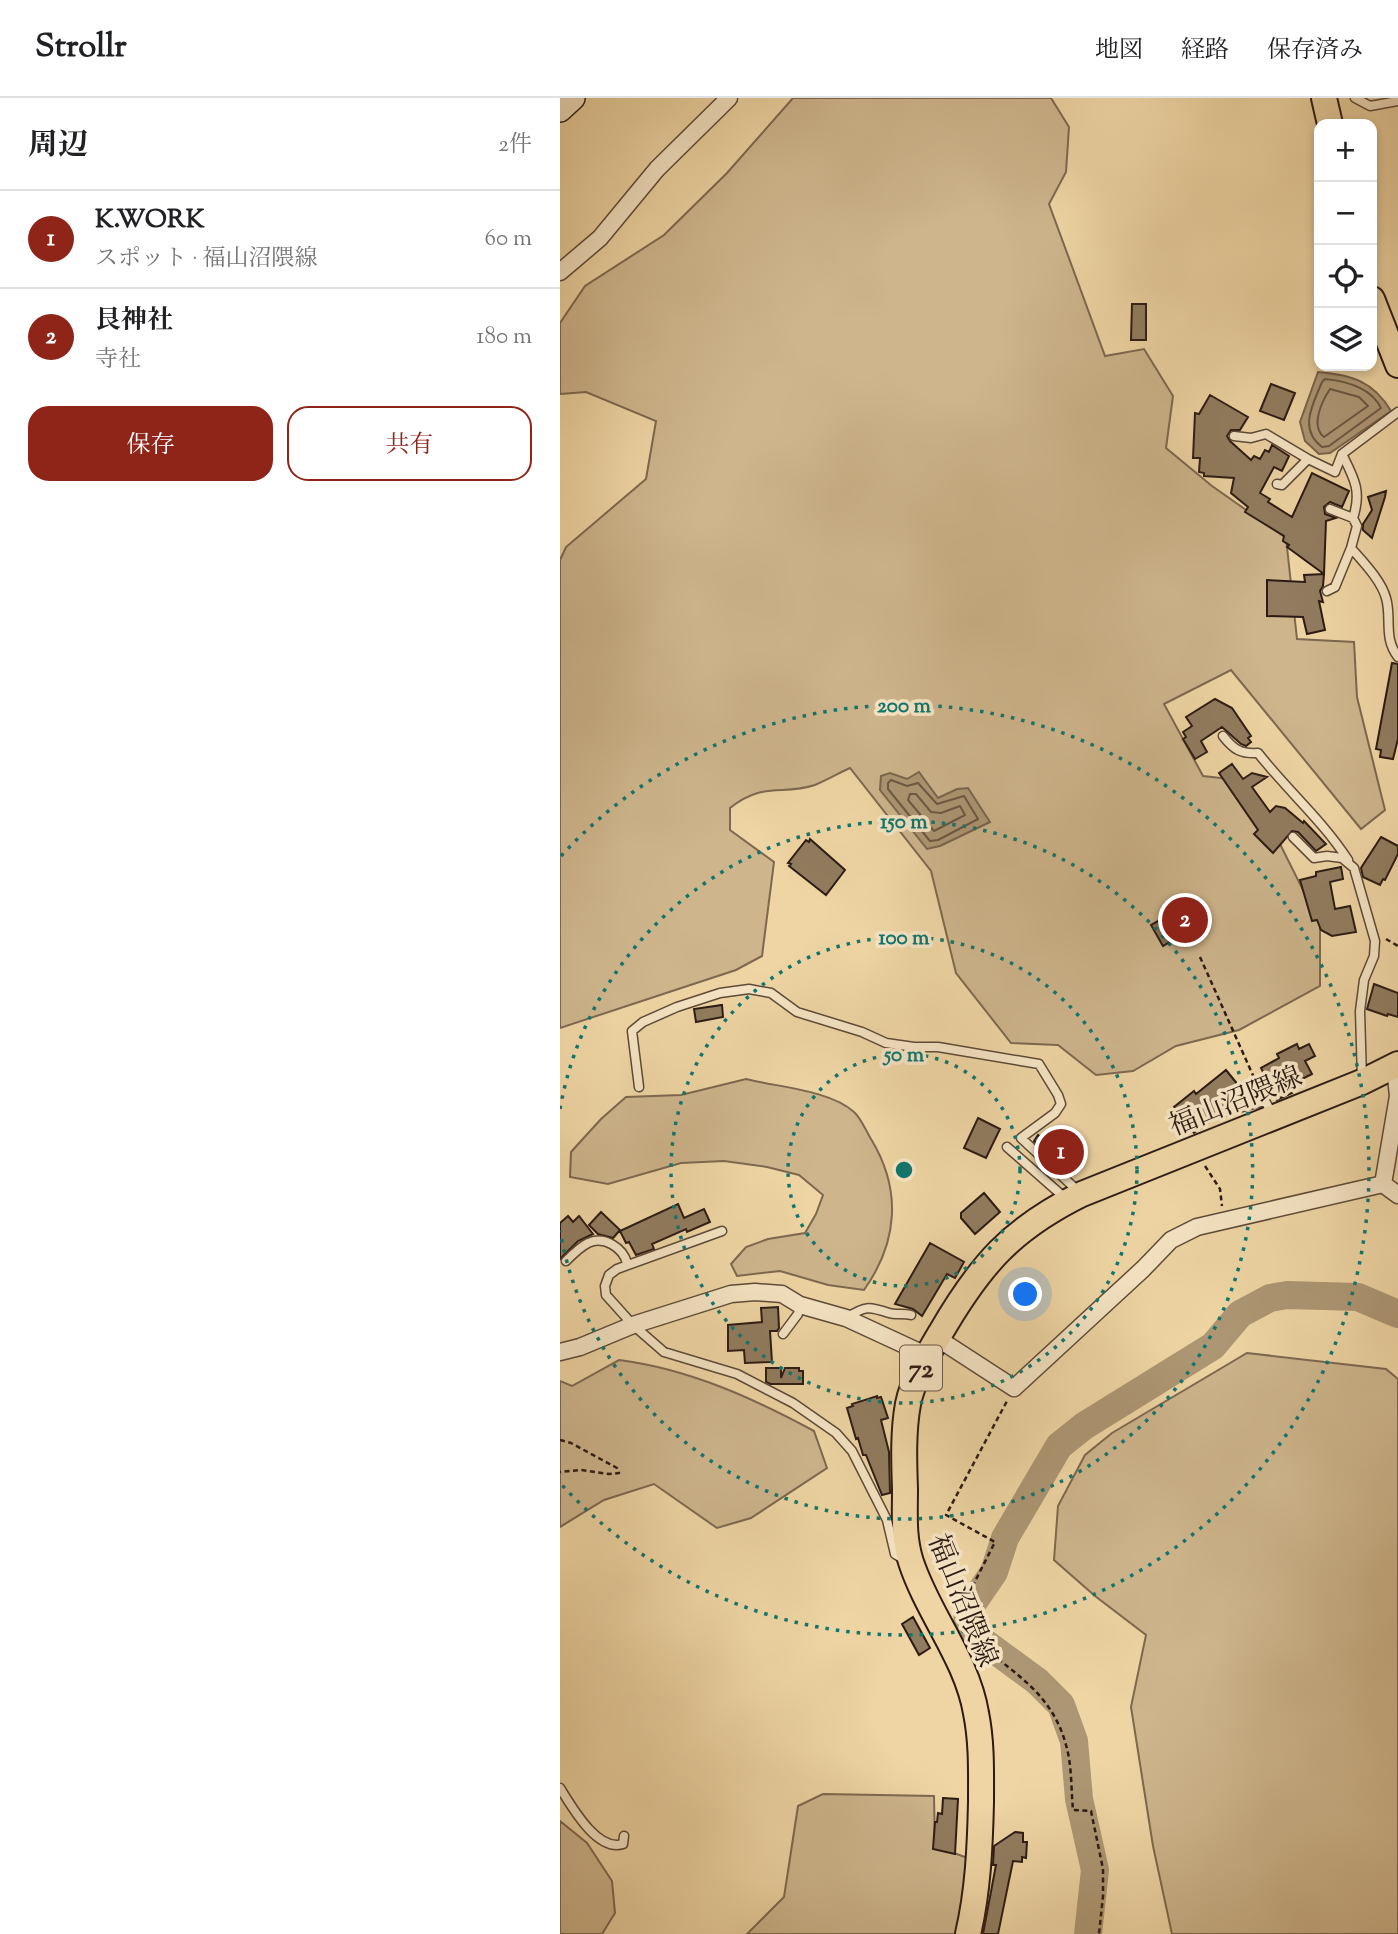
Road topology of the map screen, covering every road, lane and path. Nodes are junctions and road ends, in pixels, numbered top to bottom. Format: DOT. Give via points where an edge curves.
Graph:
graph roads {
  1 [pos="573,98"];
  2 [pos="729,98"];
  3 [pos="1324,98"];
  4 [pos="1355,98"];
  5 [pos="1398,101"];
  6 [pos="560,110"];
  7 [pos="1329,119"];
  8 [pos="560,272"];
  9 [pos="1376,308"];
  10 [pos="1398,365"];
  11 [pos="1398,412"];
  12 [pos="1234,436"];
  13 [pos="1342,454"];
  14 [pos="1308,459"];
  15 [pos="1277,484"];
  16 [pos="1330,509"];
  17 [pos="1353,518"];
  18 [pos="1352,548"];
  19 [pos="1327,591"];
  20 [pos="1398,657"];
  21 [pos="1223,736"];
  22 [pos="1293,837"];
  23 [pos="1354,868"];
  24 [pos="1200,957"];
  25 [pos="1396,1065"];
  26 [pos="1362,1082"];
  27 [pos="639,1087"];
  28 [pos="1269,1109"];
  29 [pos="1224,1112"];
  30 [pos="1007,1147"];
  31 [pos="1190,1151"];
  32 [pos="1383,1184"];
  33 [pos="1398,1195"];
  34 [pos="1075,1197"];
  35 [pos="1222,1221"];
  36 [pos="722,1231"];
  37 [pos="566,1261"];
  38 [pos="627,1264"];
  39 [pos="800,1304"];
  40 [pos="911,1315"];
  41 [pos="846,1318"];
  42 [pos="633,1325"];
  43 [pos="783,1334"];
  44 [pos="932,1347"];
  45 [pos="560,1352"];
  46 [pos="1014,1388"];
  47 [pos="560,1440"];
  48 [pos="560,1472"];
  49 [pos="912,1565"];
  50 [pos="959,1628"];
  51 [pos="969,1636"];
  52 [pos="560,1788"];
  53 [pos="624,1836"];
  54 [pos="968,1934"];
  55 [pos="1099,1934"];
  1 -- 6 [label="main road"];
  2 -- 8 [label="street" via="657,169 600,238"];
  3 -- 7 [label="main road"];
  4 -- 5 [label="lane" via="1370,106"];
  9 -- 10 [label="main road"];
  11 -- 13 [label="lane"];
  12 -- 14 [label="lane" via="1266,434"];
  13 -- 14 [label="lane" via="1335,472"];
  13 -- 17 [label="lane" via="1359,501"];
  14 -- 15 [label="lane" via="1287,481"];
  16 -- 17 [label="lane"];
  17 -- 18 [label="lane" via="1357,526"];
  18 -- 19 [label="lane" via="1335,587"];
  18 -- 20 [label="lane" via="1387,598 1388,636"];
  21 -- 23 [label="lane" via="1233,749 1258,753 1328,831"];
  22 -- 23 [label="lane" via="1314,858 1342,858"];
  23 -- 26 [label="lane" via="1375,941 1360,1011"];
  24 -- 28 [label="path"];
  25 -- 26 [label="main road, 福山沼隈線 / 72"];
  25 -- 32 [label="street" via="1398,1096"];
  26 -- 28 [label="main road, 福山沼隈線 / 72"];
  27 -- 34 [label="lane" via="632,1031 643,1022 720,993 749,989 771,993 797,1012 886,1043 938,1046 1039,1064 1060,1104 1021,1138"];
  28 -- 29 [label="lane"];
  28 -- 31 [label="main road, 福山沼隈線 / 72"];
  30 -- 34 [label="lane"];
  31 -- 34 [label="main road, 福山沼隈線 / 72"];
  31 -- 35 [label="path" via="1217,1181"];
  32 -- 33 [label="street"];
  32 -- 35 [label="street"];
  34 -- 44 [label="main road, 福山沼隈線 / 72" via="1004,1245 965,1291"];
  35 -- 46 [label="street" via="1171,1240"];
  36 -- 38 [label="lane"];
  37 -- 38 [label="lane" via="588,1242 600,1240 624,1254"];
  38 -- 42 [label="lane" via="609,1275 605,1286 606,1295"];
  39 -- 41 [label="street"];
  39 -- 42 [label="street" via="782,1294 731,1294"];
  39 -- 43 [label="lane"];
  40 -- 41 [label="lane" via="863,1307"];
  41 -- 44 [label="street"];
  42 -- 45 [label="street"];
  42 -- 49 [label="lane" via="664,1352 737,1374 793,1403 836,1433 852,1451 887,1520 895,1554"];
  44 -- 46 [label="street"];
  44 -- 49 [label="main road, 福山沼隈線 / 72" via="908,1403 905,1541"];
  46 -- 50 [label="path" via="946,1515 995,1542 962,1607"];
  47 -- 48 [label="path" via="619,1473"];
  49 -- 54 [label="main road, 福山沼隈線 / 72" via="976,1710 982,1754 981,1828"];
  51 -- 55 [label="path" via="1043,1698 1058,1723 1067,1747 1073,1810 1091,1811 1103,1869"];
  52 -- 53 [label="lane" via="596,1835 617,1846 623,1844"];
}
